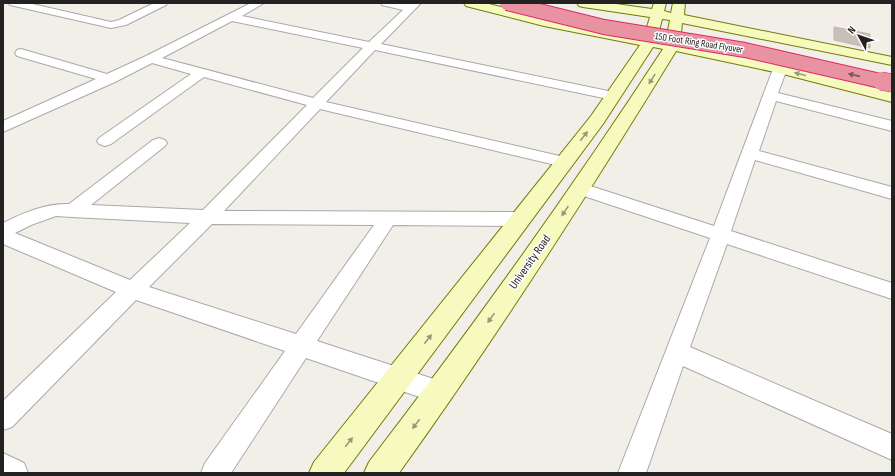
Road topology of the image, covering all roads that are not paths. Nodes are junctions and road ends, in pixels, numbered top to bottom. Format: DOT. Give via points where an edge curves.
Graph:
graph roads {
  1 [pos="14,3"];
  2 [pos="162,3"];
  3 [pos="386,3"];
  4 [pos="470,3"];
  5 [pos="507,3"];
  6 [pos="555,3"];
  7 [pos="583,3"];
  8 [pos="679,3"];
  9 [pos="254,4"];
  10 [pos="414,6"];
  11 [pos="659,8"];
  12 [pos="677,17"];
  13 [pos="232,18"];
  14 [pos="649,42"];
  15 [pos="372,46"];
  16 [pos="672,46"];
  17 [pos="21,53"];
  18 [pos="151,59"];
  19 [pos="892,61"];
  20 [pos="780,69"];
  21 [pos="892,70"];
  22 [pos="201,73"];
  23 [pos="110,79"];
  24 [pos="892,83"];
  25 [pos="770,94"];
  26 [pos="613,96"];
  27 [pos="892,97"];
  28 [pos="317,103"];
  29 [pos="5,124"];
  30 [pos="892,126"];
  31 [pos="106,141"];
  32 [pos="159,143"];
  33 [pos="749,152"];
  34 [pos="564,162"];
  35 [pos="581,189"];
  36 [pos="892,193"];
  37 [pos="72,211"];
  38 [pos="207,217"];
  39 [pos="388,218"];
  40 [pos="520,219"];
  41 [pos="3,230"];
  42 [pos="3,236"];
  43 [pos="720,236"];
  44 [pos="132,290"];
  45 [pos="892,291"];
  46 [pos="302,345"];
  47 [pos="677,352"];
  48 [pos="398,378"];
  49 [pos="440,392"];
  50 [pos="3,418"];
  51 [pos="892,447"];
  52 [pos="3,466"];
  53 [pos="14,473"];
  54 [pos="215,473"];
  55 [pos="325,473"];
  56 [pos="380,473"];
  57 [pos="632,473"];
  1 -- 2 [label="street" via="111,25 122,23"];
  3 -- 10 [label="street"];
  4 -- 14 [label="street" via="544,22"];
  24 -- 5 [label="highway, 150 Foot Ring Road Flyover, one-way, bridge" via="745,50 604,27"];
  6 -- 21 [label="highway, 150 Foot Ring Road Flyover" via="717,32"];
  7 -- 11 [label="street"];
  8 -- 12 [label="street"];
  9 -- 13 [label="street"];
  10 -- 15 [label="street"];
  11 -- 12 [label="street"];
  11 -- 14 [label="street"];
  12 -- 16 [label="street"];
  12 -- 19 [label="street"];
  13 -- 15 [label="street"];
  13 -- 18 [label="street"];
  14 -- 16 [label="street"];
  14 -- 26 [label="street"];
  15 -- 26 [label="street"];
  15 -- 28 [label="street"];
  16 -- 20 [label="street"];
  16 -- 35 [label="street, University Road, one-way"];
  17 -- 23 [label="street"];
  18 -- 22 [label="street"];
  18 -- 23 [label="street"];
  20 -- 25 [label="street"];
  27 -- 20 [label="street, one-way"];
  22 -- 28 [label="street"];
  22 -- 31 [label="street"];
  23 -- 29 [label="street"];
  25 -- 30 [label="street"];
  25 -- 33 [label="street"];
  34 -- 26 [label="street, one-way"];
  28 -- 34 [label="street"];
  28 -- 38 [label="street"];
  32 -- 37 [label="street"];
  33 -- 36 [label="street"];
  33 -- 43 [label="street"];
  34 -- 40 [label="street"];
  35 -- 43 [label="street"];
  35 -- 49 [label="street, University Road, one-way"];
  37 -- 38 [label="street"];
  37 -- 41 [label="street" via="55,210"];
  38 -- 39 [label="street"];
  38 -- 44 [label="street"];
  39 -- 40 [label="street"];
  39 -- 46 [label="street"];
  48 -- 40 [label="street, one-way"];
  42 -- 44 [label="street"];
  43 -- 45 [label="street"];
  43 -- 47 [label="street"];
  44 -- 46 [label="street"];
  44 -- 50 [label="street"];
  46 -- 48 [label="street"];
  46 -- 54 [label="street"];
  47 -- 51 [label="street"];
  47 -- 57 [label="street"];
  48 -- 49 [label="street"];
  55 -- 48 [label="street, one-way"];
  49 -- 56 [label="street, University Road, one-way"];
  52 -- 53 [label="street"];
}
